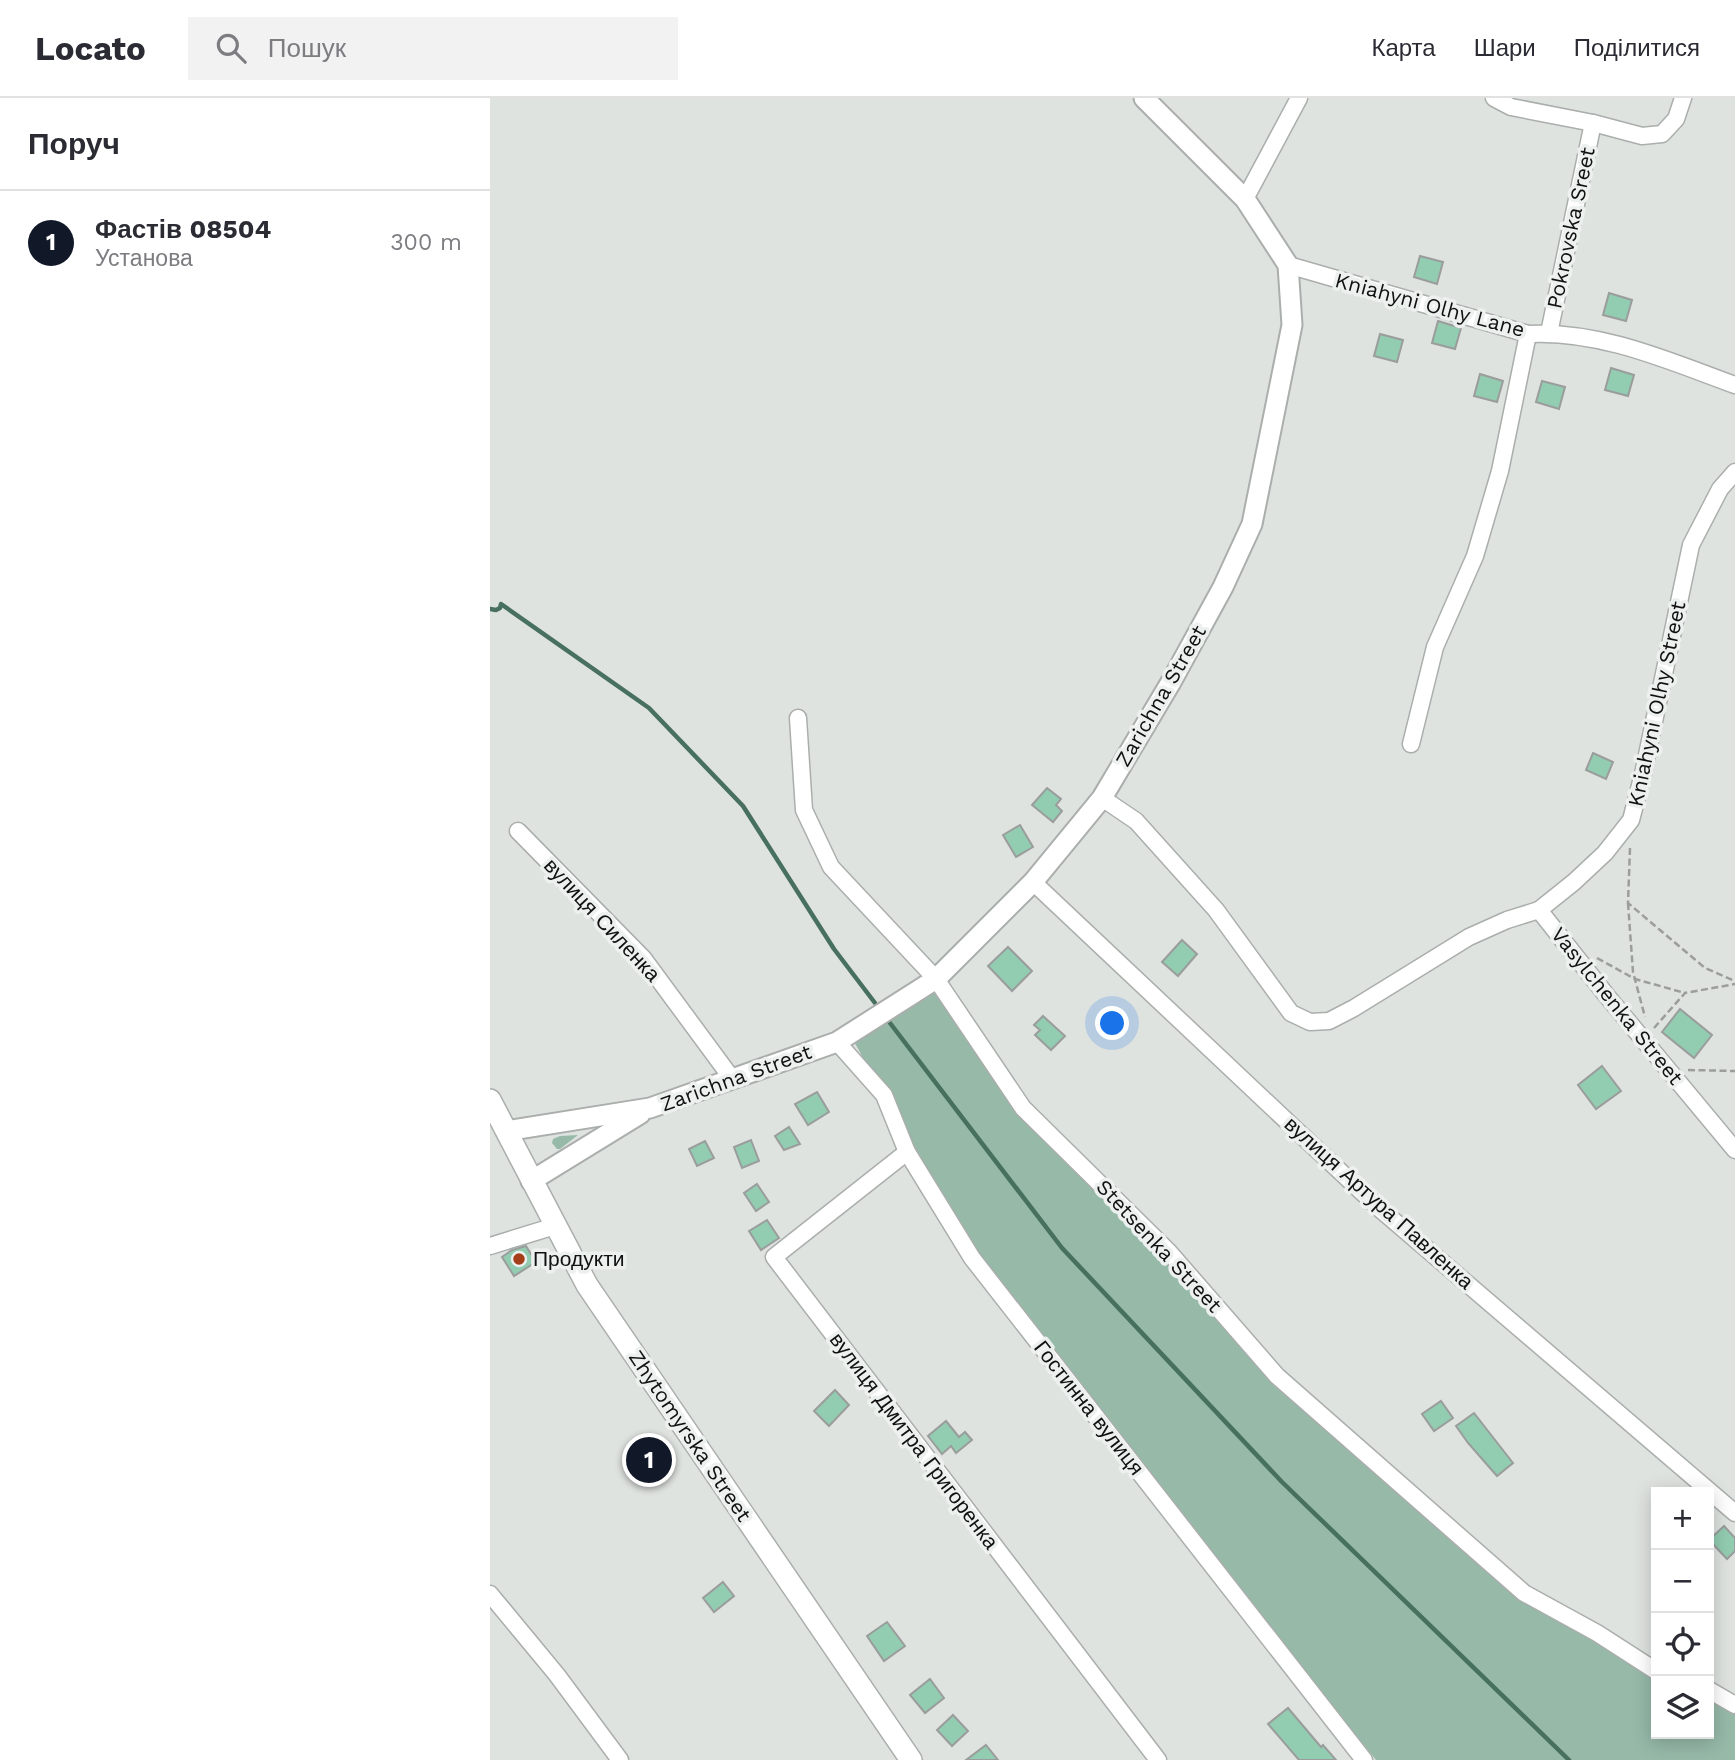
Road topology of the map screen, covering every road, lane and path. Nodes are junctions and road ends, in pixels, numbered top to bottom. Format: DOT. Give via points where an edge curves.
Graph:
graph roads {
  1 [pos="1144,98"];
  2 [pos="1298,98"];
  3 [pos="1494,98"];
  4 [pos="1684,98"];
  5 [pos="1593,123"];
  6 [pos="1245,199"];
  7 [pos="1287,265"];
  8 [pos="1549,332"];
  9 [pos="1528,334"];
  10 [pos="1735,385"];
  11 [pos="1735,472"];
  12 [pos="798,718"];
  13 [pos="1410,744"];
  14 [pos="1102,798"];
  15 [pos="518,831"];
  16 [pos="1630,848"];
  17 [pos="1033,882"];
  18 [pos="1628,903"];
  19 [pos="1539,909"];
  20 [pos="1587,953"];
  21 [pos="936,979"];
  22 [pos="1635,979"];
  23 [pos="1735,982"];
  24 [pos="1685,993"];
  25 [pos="1645,1019"];
  26 [pos="837,1042"];
  27 [pos="1654,1054"];
  28 [pos="1667,1069"];
  29 [pos="1735,1071"];
  30 [pos="733,1080"];
  31 [pos="490,1100"];
  32 [pos="650,1108"];
  33 [pos="506,1131"];
  34 [pos="1735,1150"];
  35 [pos="907,1152"];
  36 [pos="531,1181"];
  37 [pos="555,1226"];
  38 [pos="490,1246"];
  39 [pos="1735,1513"];
  40 [pos="490,1594"];
  41 [pos="1651,1668"];
  42 [pos="1714,1693"];
  43 [pos="1735,1705"];
  44 [pos="620,1760"];
  45 [pos="911,1760"];
  46 [pos="1158,1760"];
  47 [pos="1364,1760"];
  1 -- 6 [label="street, Zarichna Street"];
  2 -- 6 [label="street"];
  3 -- 5 [label="street, Pokrovska Sreet" via="1511,107"];
  4 -- 5 [label="street, Pokrovska Sreet" via="1676,119 1661,134 1642,136"];
  5 -- 8 [label="street, Pokrovska Sreet"];
  6 -- 7 [label="street, Zarichna Street"];
  7 -- 9 [label="street, Kniahyni Olhy Lane"];
  7 -- 14 [label="street, Zarichna Street" via="1292,325 1252,524 1171,682"];
  8 -- 9 [label="street, Kniahyni Olhy Lane"];
  8 -- 10 [label="street, Kniahyni Olhy Lane" via="1625,345"];
  9 -- 13 [label="street" via="1500,471 1475,556 1436,647"];
  11 -- 19 [label="street, Kniahyni Olhy Street" via="1720,489 1691,545 1631,820 1605,853"];
  12 -- 21 [label="street, Stetsenka Street" via="803,810 831,867"];
  14 -- 17 [label="street, Zarichna Street"];
  14 -- 19 [label="street, Vasylchenka Street" via="1136,821 1216,910 1291,1013 1310,1022 1329,1021 1469,937"];
  15 -- 30 [label="street, вулиця Силенка" via="643,958"];
  16 -- 18 [label="path"];
  17 -- 21 [label="street, Zarichna Street"];
  17 -- 39 [label="street, вулиця Артура Павленка" via="1380,1209"];
  18 -- 22 [label="path"];
  18 -- 23 [label="path" via="1705,968"];
  19 -- 27 [label="street, Vasylchenka Street"];
  20 -- 22 [label="path"];
  21 -- 26 [label="street, Zarichna Street"];
  21 -- 41 [label="street, Stetsenka Street" via="1023,1108 1169,1252 1277,1376 1524,1592"];
  22 -- 24 [label="path"];
  22 -- 25 [label="path"];
  23 -- 24 [label="path"];
  24 -- 27 [label="path" via="1649,1033"];
  26 -- 30 [label="street, Zarichna Street"];
  26 -- 35 [label="street, Гостинна вулиця" via="884,1094"];
  27 -- 28 [label="street, Vasylchenka Street"];
  28 -- 29 [label="path"];
  28 -- 34 [label="street, Vasylchenka Street"];
  30 -- 32 [label="street, Zarichna Street"];
  31 -- 33 [label="main road, Zhytomyrska Street"];
  32 -- 33 [label="street, Zarichna Street"];
  32 -- 36 [label="street, Zarichna Street"];
  33 -- 36 [label="main road, Zhytomyrska Street"];
  35 -- 46 [label="street, вулиця Дмитра Григоренка" via="774,1257"];
  35 -- 47 [label="street, Гостинна вулиця" via="972,1258"];
  36 -- 37 [label="main road, Zhytomyrska Street"];
  37 -- 38 [label="street"];
  37 -- 45 [label="main road, Zhytomyrska Street" via="587,1285"];
  40 -- 44 [label="street"];
  42 -- 43 [label="street"];
}
